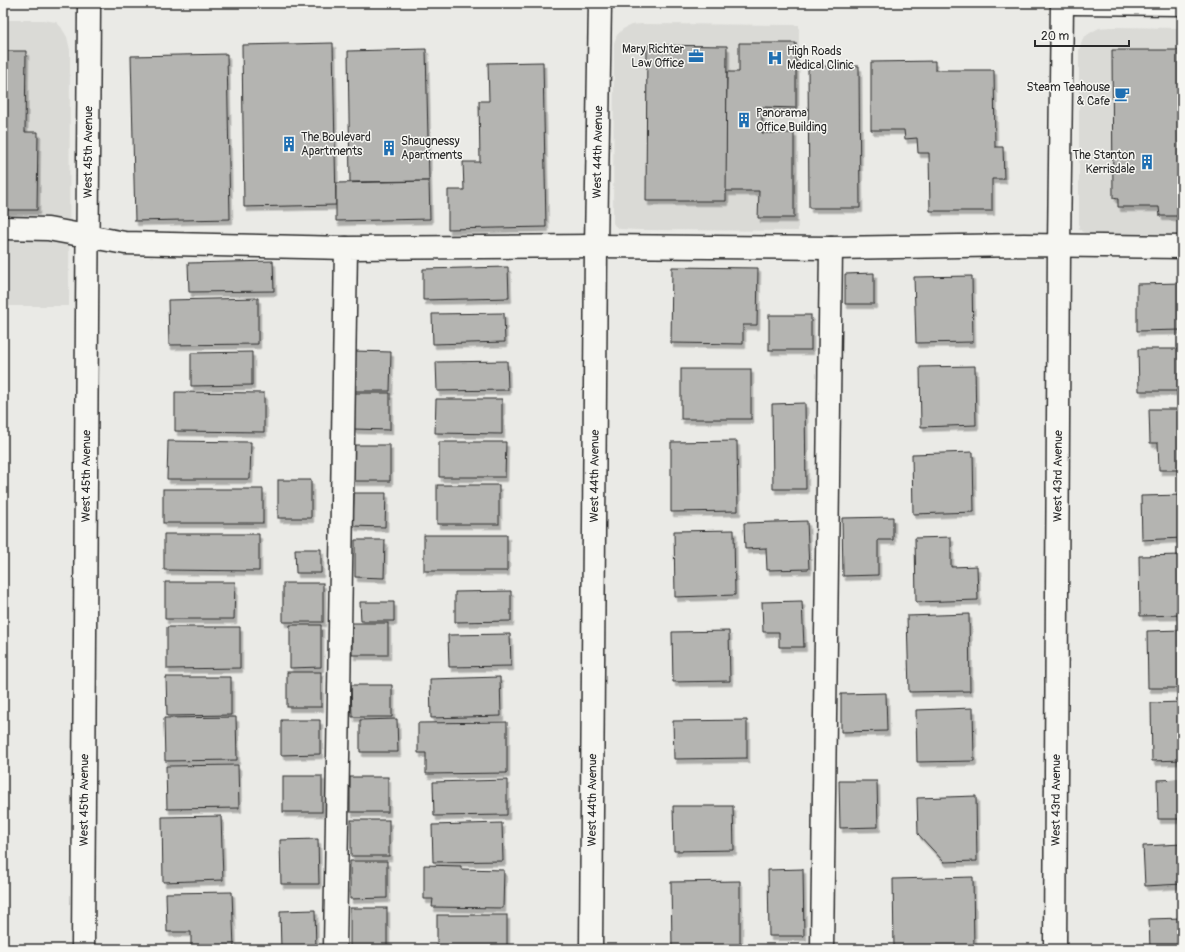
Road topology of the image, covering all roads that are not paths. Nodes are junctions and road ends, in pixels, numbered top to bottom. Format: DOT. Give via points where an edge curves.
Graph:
graph roads {
  1 [pos="89,3"];
  2 [pos="600,3"];
  3 [pos="1062,3"];
  4 [pos="1074,3"];
  5 [pos="1182,4"];
  6 [pos="3,228"];
  7 [pos="87,235"];
  8 [pos="596,246"];
  9 [pos="1059,246"];
  10 [pos="1182,247"];
  11 [pos="346,248"];
  12 [pos="831,248"];
  13 [pos="82,949"];
  14 [pos="335,949"];
  15 [pos="591,949"];
  16 [pos="822,949"];
  17 [pos="1055,949"];
  1 -- 7 [label="street, West 45th Avenue"];
  2 -- 8 [label="street, West 44th Avenue"];
  3 -- 9 [label="street, West 43rd Avenue"];
  4 -- 5 [label="street"];
  6 -- 7 [label="street" via="48,229"];
  7 -- 11 [label="street" via="125,243"];
  7 -- 13 [label="street, West 45th Avenue"];
  8 -- 11 [label="street"];
  8 -- 12 [label="street"];
  8 -- 15 [label="street, West 44th Avenue"];
  9 -- 10 [label="street"];
  9 -- 12 [label="street"];
  9 -- 17 [label="street, West 43rd Avenue"];
  11 -- 14 [label="street"];
  12 -- 16 [label="street"];
}
